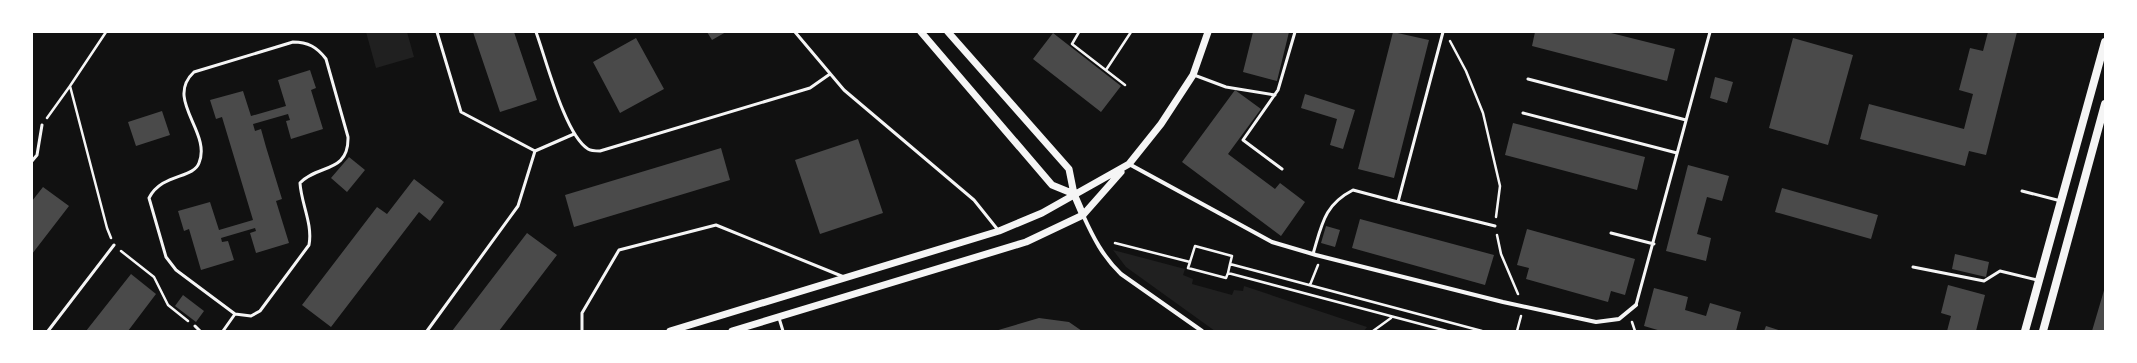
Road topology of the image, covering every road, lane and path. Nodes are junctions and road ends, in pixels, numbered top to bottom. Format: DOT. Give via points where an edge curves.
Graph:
graph roads {
  1 [pos="106,32"];
  2 [pos="437,32"];
  3 [pos="536,32"];
  4 [pos="795,32"];
  5 [pos="920,32"];
  6 [pos="948,32"];
  7 [pos="1079,32"];
  8 [pos="1131,32"];
  9 [pos="1208,32"];
  10 [pos="1295,32"];
  11 [pos="1443,32"];
  12 [pos="1710,32"];
  13 [pos="1449,38"];
  14 [pos="2105,42"];
  15 [pos="1106,70"];
  16 [pos="830,74"];
  17 [pos="1193,75"];
  18 [pos="1528,79"];
  19 [pos="1126,85"];
  20 [pos="70,86"];
  21 [pos="1275,95"];
  22 [pos="2105,104"];
  23 [pos="1523,113"];
  24 [pos="1686,120"];
  25 [pos="42,125"];
  26 [pos="574,134"];
  27 [pos="535,151"];
  28 [pos="1677,153"];
  29 [pos="32,161"];
  30 [pos="1126,166"];
  31 [pos="1282,169"];
  32 [pos="2022,191"];
  33 [pos="1074,194"];
  34 [pos="2061,201"];
  35 [pos="1398,202"];
  36 [pos="1083,215"];
  37 [pos="1495,226"];
  38 [pos="999,232"];
  39 [pos="1612,232"];
  40 [pos="1115,243"];
  41 [pos="1654,244"];
  42 [pos="114,245"];
  43 [pos="1313,254"];
  44 [pos="1322,256"];
  45 [pos="1190,262"];
  46 [pos="1230,264"];
  47 [pos="1913,267"];
  48 [pos="1228,273"];
  49 [pos="845,278"];
  50 [pos="2039,281"];
  51 [pos="1310,285"];
  52 [pos="1636,305"];
  53 [pos="1523,306"];
  54 [pos="235,314"];
  55 [pos="1391,317"];
  56 [pos="779,318"];
  57 [pos="195,326"];
  58 [pos="48,331"];
  59 [pos="200,331"];
  60 [pos="223,331"];
  61 [pos="427,331"];
  62 [pos="582,331"];
  63 [pos="670,331"];
  64 [pos="732,331"];
  65 [pos="784,331"];
  66 [pos="1202,331"];
  67 [pos="1373,331"];
  68 [pos="1447,331"];
  69 [pos="1482,331"];
  70 [pos="1517,331"];
  71 [pos="2025,331"];
  72 [pos="2043,331"];
  1 -- 20 [label="path"];
  2 -- 27 [label="lane" via="461,112"];
  3 -- 26 [label="lane" via="567,124"];
  4 -- 16 [label="lane"];
  5 -- 33 [label="street" via="1052,185"];
  6 -- 33 [label="street" via="1069,169"];
  7 -- 15 [label="path" via="1072,44"];
  8 -- 15 [label="path"];
  9 -- 17 [label="street"];
  10 -- 21 [label="lane"];
  11 -- 35 [label="lane"];
  12 -- 24 [label="lane"];
  13 -- 37 [label="path" via="1483,113 1500,186"];
  14 -- 34 [label="main road"];
  15 -- 19 [label="path"];
  16 -- 26 [label="lane" via="810,88 600,151 588,150"];
  16 -- 38 [label="lane" via="844,90 974,200"];
  17 -- 21 [label="lane" via="1226,87"];
  17 -- 30 [label="street" via="1161,124"];
  18 -- 24 [label="lane"];
  20 -- 25 [label="path"];
  20 -- 42 [label="path" via="107,228"];
  21 -- 31 [label="lane" via="1243,140"];
  22 -- 72 [label="main road"];
  23 -- 28 [label="lane"];
  24 -- 28 [label="lane"];
  25 -- 29 [label="lane" via="37,155"];
  26 -- 27 [label="lane"];
  27 -- 61 [label="lane" via="518,206"];
  28 -- 41 [label="lane"];
  30 -- 33 [label="street"];
  30 -- 36 [label="street"];
  30 -- 43 [label="street" via="1272,242"];
  32 -- 34 [label="lane"];
  33 -- 36 [label="street"];
  33 -- 38 [label="street" via="1042,213"];
  34 -- 50 [label="main road"];
  35 -- 37 [label="lane"];
  35 -- 43 [label="lane" via="1353,190 1339,197 1330,208"];
  36 -- 56 [label="street" via="1026,242"];
  36 -- 66 [label="street" via="1110,264"];
  37 -- 53 [label="path" via="1501,254"];
  38 -- 49 [label="street"];
  39 -- 41 [label="lane"];
  40 -- 45 [label="path"];
  41 -- 52 [label="lane"];
  42 -- 57 [label="path" via="154,277 168,304"];
  42 -- 58 [label="lane"];
  43 -- 44 [label="street"];
  44 -- 51 [label="path"];
  44 -- 53 [label="street"];
  45 -- 46 [label="path" via="1195,246 1232,256"];
  45 -- 48 [label="path" via="1188,268 1226,278"];
  46 -- 48 [label="path"];
  46 -- 51 [label="path"];
  47 -- 50 [label="lane" via="1984,281 2000,271"];
  48 -- 55 [label="path"];
  49 -- 62 [label="lane" via="716,225 619,250 582,313"];
  49 -- 63 [label="street"];
  50 -- 71 [label="main road"];
  51 -- 69 [label="path"];
  52 -- 53 [label="street" via="1619,319 1596,322"];
  53 -- 70 [label="path"];
  54 -- 54 [label="lane" via="251,316 260,311 308,245 311,235 300,193 300,183 305,177 332,168 348,148 348,137 326,59 319,50 303,42 280,45 194,72 187,78 183,88 184,99 200,144 202,155 199,165 192,171 163,182 154,188 149,198 166,257 176,270"];
  54 -- 60 [label="lane"];
  55 -- 67 [label="path"];
  55 -- 68 [label="path"];
  56 -- 64 [label="street"];
  56 -- 65 [label="lane"];
  57 -- 59 [label="lane"];
}
